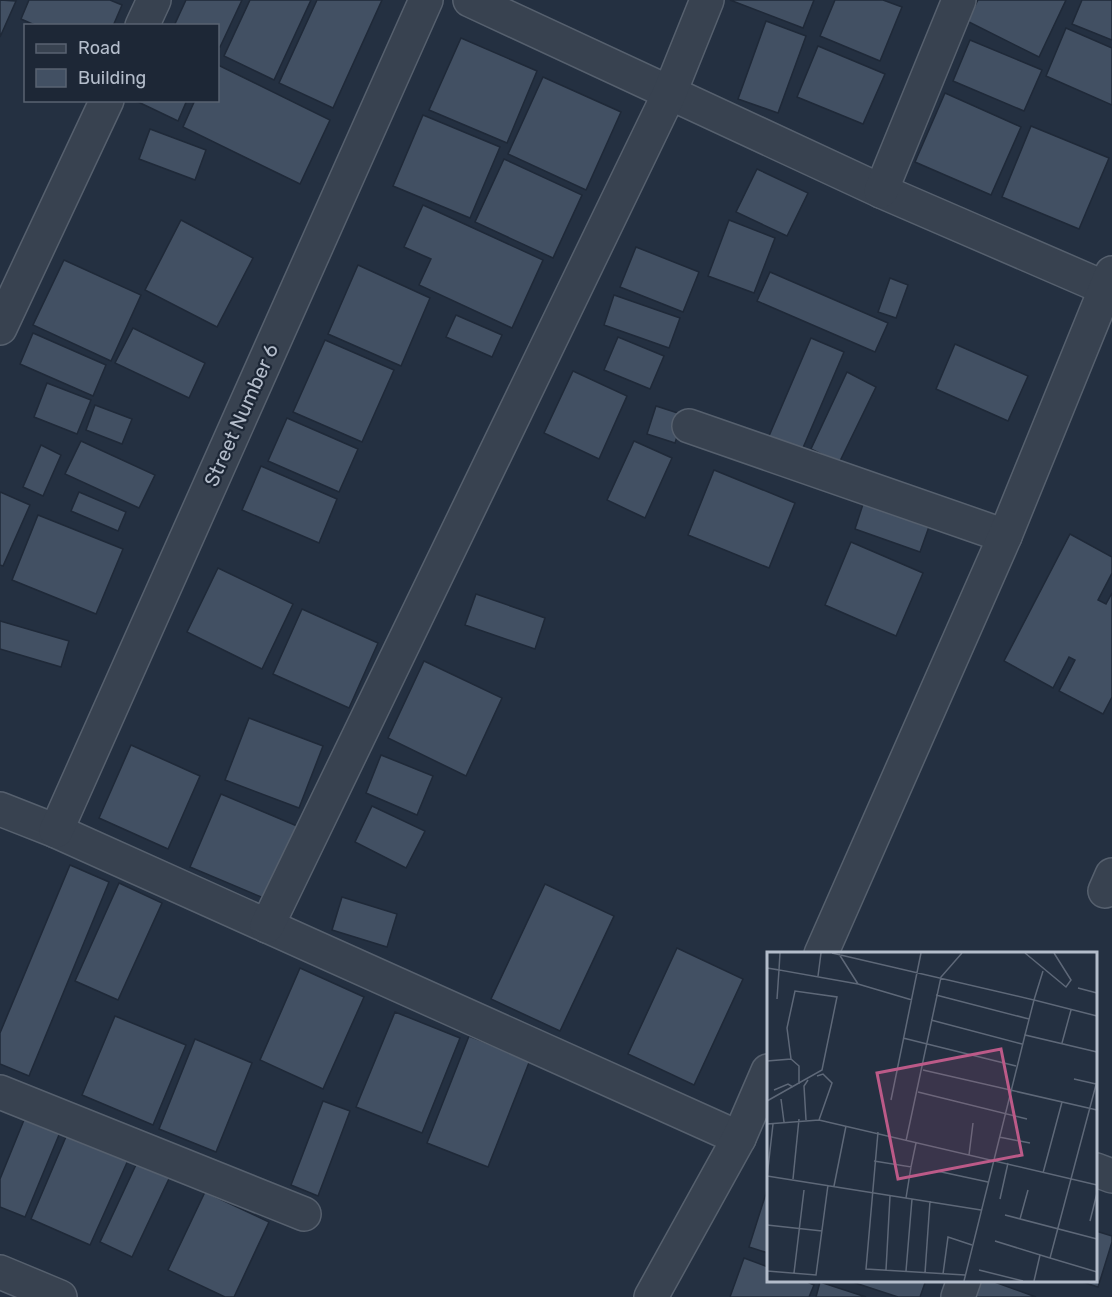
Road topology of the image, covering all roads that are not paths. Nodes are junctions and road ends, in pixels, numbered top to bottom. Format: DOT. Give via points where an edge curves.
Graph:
graph roads {
  1 [pos="154,0"];
  2 [pos="426,0"];
  3 [pos="470,0"];
  4 [pos="707,0"];
  5 [pos="959,0"];
  6 [pos="143,24"];
  7 [pos="670,92"];
  8 [pos="106,102"];
  9 [pos="881,191"];
  10 [pos="1110,284"];
  11 [pos="0,328"];
  12 [pos="689,426"];
  13 [pos="1005,536"];
  14 [pos="0,809"];
  15 [pos="56,831"];
  16 [pos="267,926"];
  17 [pos="822,952"];
  18 [pos="767,1073"];
  19 [pos="0,1092"];
  20 [pos="739,1138"];
  21 [pos="1097,1171"];
  22 [pos="1112,1176"];
  23 [pos="304,1214"];
  24 [pos="0,1272"];
  25 [pos="964,1282"];
  26 [pos="60,1297"];
  27 [pos="651,1297"];
  28 [pos="958,1297"];
  1 -- 6 [label="street"];
  2 -- 15 [label="street, Street Number 6"];
  3 -- 7 [label="street"];
  4 -- 7 [label="street"];
  5 -- 9 [label="street"];
  7 -- 9 [label="street"];
  7 -- 16 [label="street"];
  8 -- 11 [label="street"];
  9 -- 10 [label="street"];
  10 -- 13 [label="street"];
  12 -- 13 [label="street"];
  13 -- 17 [label="street"];
  14 -- 15 [label="street"];
  15 -- 16 [label="street"];
  16 -- 20 [label="street"];
  18 -- 20 [label="street"];
  19 -- 23 [label="street"];
  20 -- 27 [label="street"];
  21 -- 22 [label="street"];
  24 -- 26 [label="street"];
  25 -- 28 [label="street"];
}
